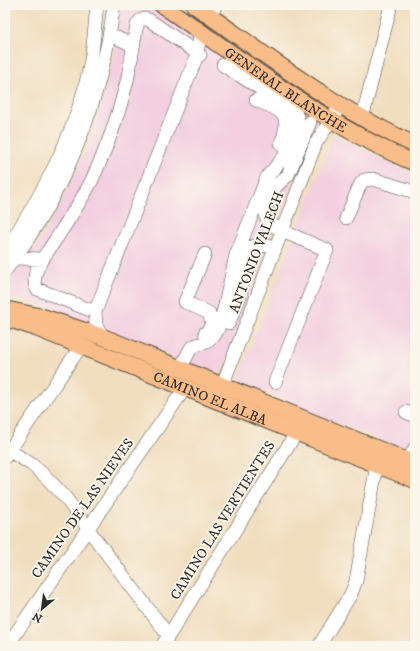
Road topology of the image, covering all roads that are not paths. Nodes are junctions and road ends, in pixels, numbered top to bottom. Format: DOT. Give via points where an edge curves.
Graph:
graph roads {
  1 [pos="97,5"];
  2 [pos="114,5"];
  3 [pos="162,5"];
  4 [pos="194,5"];
  5 [pos="391,5"];
  6 [pos="213,11"];
  7 [pos="201,31"];
  8 [pos="110,35"];
  9 [pos="164,38"];
  10 [pos="216,42"];
  11 [pos="133,45"];
  12 [pos="197,55"];
  13 [pos="223,65"];
  14 [pos="266,100"];
  15 [pos="296,104"];
  16 [pos="340,106"];
  17 [pos="362,119"];
  18 [pos="330,120"];
  19 [pos="310,122"];
  20 [pos="415,145"];
  21 [pos="415,164"];
  22 [pos="267,177"];
  23 [pos="415,192"];
  24 [pos="263,200"];
  25 [pos="346,218"];
  26 [pos="282,231"];
  27 [pos="275,247"];
  28 [pos="10,254"];
  29 [pos="205,254"];
  30 [pos="43,259"];
  31 [pos="237,268"];
  32 [pos="5,271"];
  33 [pos="53,288"];
  34 [pos="228,292"];
  35 [pos="189,294"];
  36 [pos="5,309"];
  37 [pos="96,310"];
  38 [pos="5,319"];
  39 [pos="229,324"];
  40 [pos="70,326"];
  41 [pos="103,337"];
  42 [pos="81,346"];
  43 [pos="177,368"];
  44 [pos="275,382"];
  45 [pos="222,386"];
  46 [pos="189,389"];
  47 [pos="320,426"];
  48 [pos="297,432"];
  49 [pos="415,448"];
  50 [pos="6,452"];
  51 [pos="412,465"];
  52 [pos="384,467"];
  53 [pos="415,480"];
  54 [pos="87,528"];
  55 [pos="165,641"];
  56 [pos="7,646"];
  57 [pos="319,646"];
  1 -- 28 [label="street" via="91,60 79,107 49,179"];
  2 -- 8 [label="street"];
  3 -- 7 [label="main road, GENERAL BLANCHE"];
  4 -- 6 [label="main road, GENERAL BLANCHE"];
  5 -- 17 [label="street"];
  6 -- 16 [label="main road, GENERAL BLANCHE"];
  7 -- 10 [label="main road, GENERAL BLANCHE"];
  7 -- 12 [label="street"];
  8 -- 11 [label="street"];
  8 -- 28 [label="street" via="92,107 72,158 46,210"];
  9 -- 12 [label="street"];
  10 -- 12 [label="street"];
  10 -- 15 [label="main road, GENERAL BLANCHE"];
  11 -- 12 [label="street" via="137,25 144,19"];
  11 -- 30 [label="street" via="126,85 113,128 95,172"];
  12 -- 37 [label="street"];
  13 -- 14 [label="street"];
  14 -- 15 [label="street"];
  14 -- 22 [label="street" via="284,116 286,128"];
  15 -- 18 [label="main road, GENERAL BLANCHE"];
  15 -- 22 [label="street" via="298,121 295,130 284,157"];
  16 -- 17 [label="main road, GENERAL BLANCHE"];
  16 -- 18 [label="street, ANTONIO VALECH"];
  17 -- 20 [label="main road, GENERAL BLANCHE"];
  18 -- 21 [label="main road, GENERAL BLANCHE"];
  18 -- 26 [label="street, ANTONIO VALECH" via="316,142"];
  19 -- 24 [label="street" via="288,175"];
  22 -- 24 [label="street"];
  23 -- 25 [label="street" via="373,179 364,180"];
  24 -- 26 [label="street" via="266,217"];
  24 -- 31 [label="street" via="236,255"];
  26 -- 27 [label="street, ANTONIO VALECH"];
  26 -- 44 [label="street" via="327,250"];
  27 -- 31 [label="street" via="257,244 251,246"];
  27 -- 45 [label="street, ANTONIO VALECH"];
  28 -- 30 [label="street"];
  28 -- 32 [label="street"];
  29 -- 35 [label="street"];
  30 -- 37 [label="street" via="34,276 37,289"];
  31 -- 34 [label="street"];
  31 -- 39 [label="street" via="241,291"];
  33 -- 37 [label="street"];
  34 -- 35 [label="street" via="213,305"];
  34 -- 43 [label="street" via="214,336 207,342 191,348"];
  35 -- 43 [label="street" via="186,302 209,313 212,323 206,332 186,340"];
  36 -- 40 [label="main road, CAMINO EL ALBA"];
  37 -- 40 [label="street" via="84,320"];
  37 -- 41 [label="street" via="96,325"];
  38 -- 42 [label="main road, CAMINO EL ALBA" via="26,324"];
  40 -- 41 [label="main road, CAMINO EL ALBA"];
  41 -- 43 [label="main road, CAMINO EL ALBA"];
  42 -- 46 [label="main road, CAMINO EL ALBA"];
  42 -- 50 [label="street"];
  43 -- 45 [label="main road, CAMINO EL ALBA"];
  45 -- 46 [label="street" via="208,390"];
  45 -- 47 [label="main road, CAMINO EL ALBA"];
  46 -- 48 [label="main road, CAMINO EL ALBA"];
  46 -- 54 [label="street, CAMINO DE LAS NIEVES"];
  47 -- 48 [label="street" via="303,428"];
  47 -- 51 [label="main road, CAMINO EL ALBA"];
  48 -- 52 [label="main road, CAMINO EL ALBA"];
  48 -- 55 [label="street, CAMINO LAS VERTIENTES"];
  49 -- 51 [label="street" via="411,455"];
  50 -- 54 [label="street" via="31,464 56,487"];
  51 -- 52 [label="main road" via="404,471"];
  52 -- 53 [label="main road, CAMINO EL ALBA"];
  52 -- 57 [label="street" via="356,581 351,594"];
  54 -- 55 [label="street"];
  54 -- 56 [label="street, CAMINO DE LAS NIEVES"];
}
